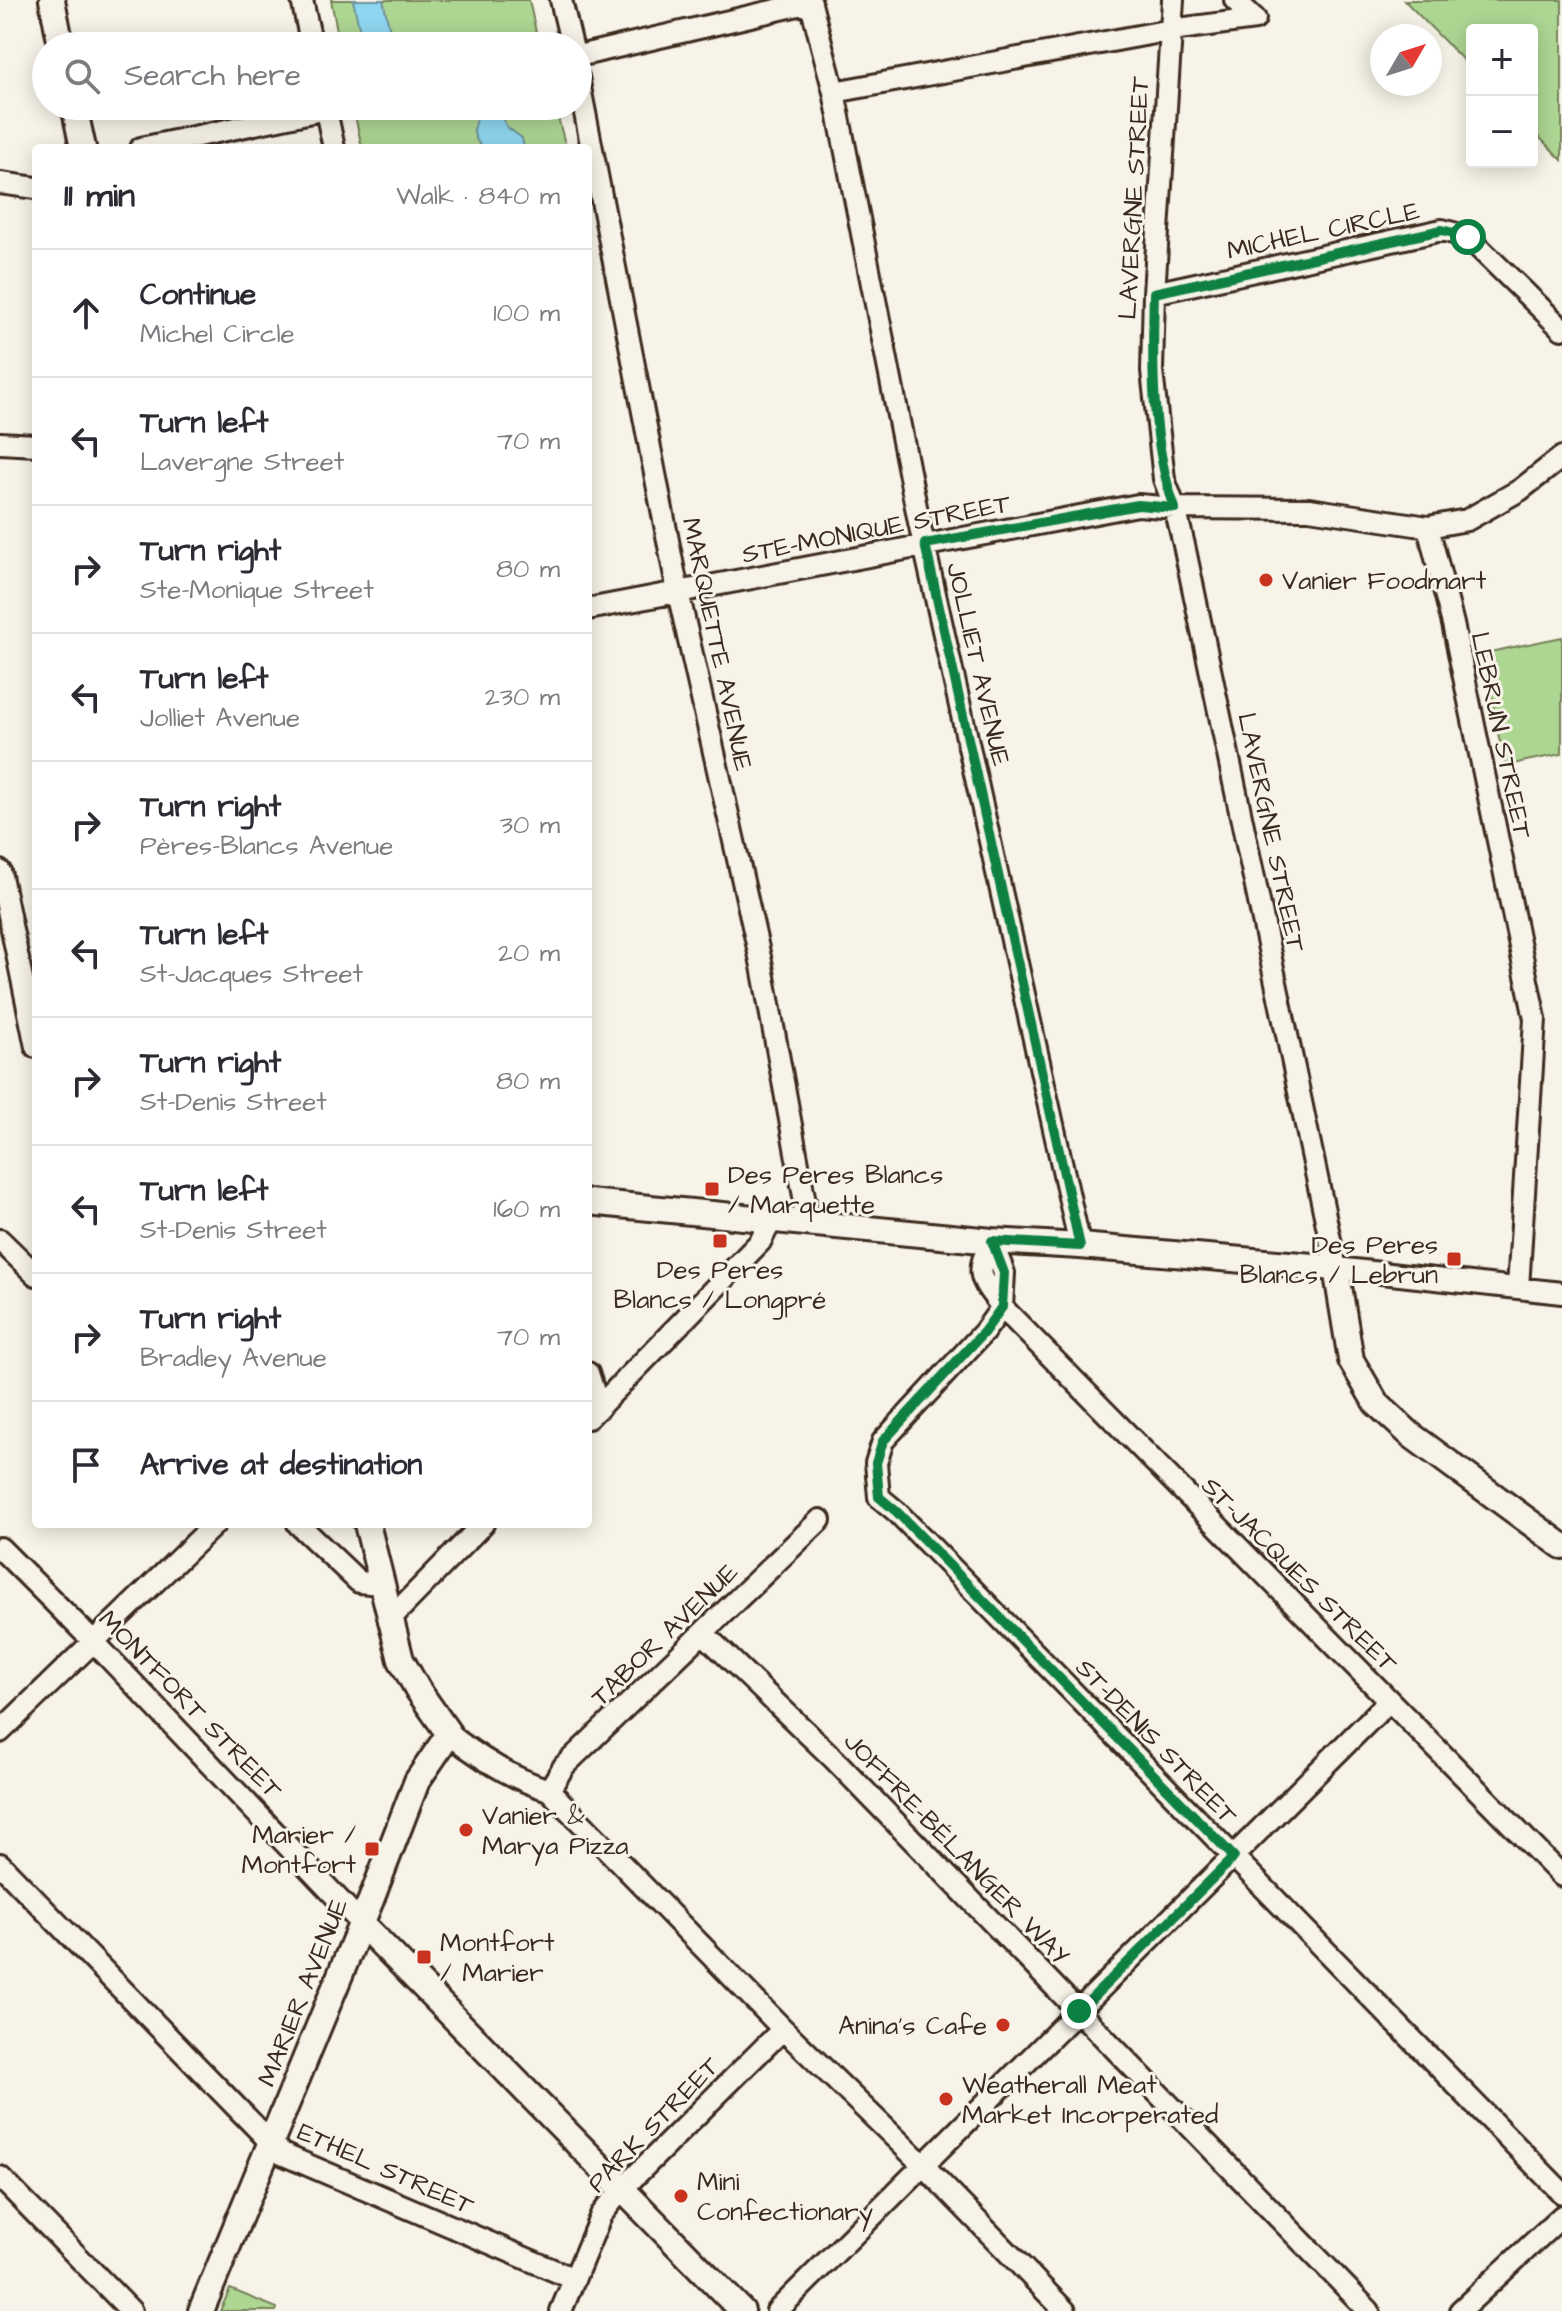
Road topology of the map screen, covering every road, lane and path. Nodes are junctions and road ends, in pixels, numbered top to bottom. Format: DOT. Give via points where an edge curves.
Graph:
graph roads {
  1 [pos="52,0"];
  2 [pos="302,0"];
  3 [pos="561,0"];
  4 [pos="1173,0"];
  5 [pos="1235,0"];
  6 [pos="810,1"];
  7 [pos="1171,30"];
  8 [pos="58,32"];
  9 [pos="309,32"];
  10 [pos="569,32"];
  11 [pos="592,53"];
  12 [pos="834,92"];
  13 [pos="77,120"];
  14 [pos="270,120"];
  15 [pos="328,120"];
  16 [pos="586,120"];
  17 [pos="82,144"];
  18 [pos="159,144"];
  19 [pos="333,144"];
  20 [pos="591,144"];
  21 [pos="592,149"];
  22 [pos="0,183"];
  23 [pos="32,187"];
  24 [pos="1154,293"];
  25 [pos="1562,329"];
  26 [pos="0,443"];
  27 [pos="32,445"];
  28 [pos="1562,457"];
  29 [pos="1175,508"];
  30 [pos="1428,527"];
  31 [pos="925,544"];
  32 [pos="678,592"];
  33 [pos="592,608"];
  34 [pos="0,871"];
  35 [pos="32,1027"];
  36 [pos="592,1202"];
  37 [pos="772,1219"];
  38 [pos="802,1222"];
  39 [pos="0,1240"];
  40 [pos="992,1241"];
  41 [pos="1080,1246"];
  42 [pos="1336,1268"];
  43 [pos="32,1271"];
  44 [pos="1518,1288"];
  45 [pos="1562,1293"];
  46 [pos="1002,1307"];
  47 [pos="593,1413"];
  48 [pos="820,1520"];
  49 [pos="211,1528"];
  50 [pos="302,1528"];
  51 [pos="368,1528"];
  52 [pos="479,1528"];
  53 [pos="1562,1546"];
  54 [pos="0,1548"];
  55 [pos="380,1584"];
  56 [pos="389,1620"];
  57 [pos="703,1633"];
  58 [pos="93,1641"];
  59 [pos="1389,1701"];
  60 [pos="0,1732"];
  61 [pos="449,1734"];
  62 [pos="549,1790"];
  63 [pos="1234,1857"];
  64 [pos="0,1864"];
  65 [pos="1562,1876"];
  66 [pos="361,1923"];
  67 [pos="1079,2011"];
  68 [pos="783,2029"];
  69 [pos="271,2141"];
  70 [pos="922,2164"];
  71 [pos="0,2177"];
  72 [pos="623,2188"];
  73 [pos="1562,2193"];
  74 [pos="1562,2216"];
  75 [pos="574,2279"];
  76 [pos="131,2311"];
  77 [pos="201,2311"];
  78 [pos="561,2311"];
  79 [pos="742,2311"];
  80 [pos="777,2311"];
  81 [pos="1065,2311"];
  82 [pos="1369,2311"];
  83 [pos="1460,2311"];
  1 -- 8 [label="street"];
  2 -- 9 [label="street"];
  3 -- 10 [label="street"];
  4 -- 7 [label="street, LAVERGNE STREET"];
  5 -- 7 [label="street" via="1255,19"];
  6 -- 11 [label="street"];
  6 -- 12 [label="street, JOLLIET AVENUE"];
  7 -- 12 [label="street"];
  7 -- 24 [label="street, LAVERGNE STREET"];
  12 -- 31 [label="street, JOLLIET AVENUE"];
  13 -- 17 [label="street"];
  14 -- 18 [label="street"];
  15 -- 19 [label="street"];
  16 -- 20 [label="street, MARQUETTE AVENUE"];
  21 -- 32 [label="street, MARQUETTE AVENUE"];
  22 -- 23 [label="street"];
  24 -- 25 [label="street, MICHEL CIRCLE" via="1442,230 1468,237"];
  24 -- 29 [label="street, LAVERGNE STREET" via="1152,371 1164,479"];
  26 -- 27 [label="street"];
  28 -- 30 [label="street" via="1520,490 1467,520"];
  29 -- 30 [label="street" via="1309,509"];
  29 -- 31 [label="street, STE-MONIQUE STREET" via="1138,505"];
  29 -- 42 [label="street, LAVERGNE STREET"];
  30 -- 44 [label="street, LEBRUN STREET" via="1535,1019"];
  31 -- 32 [label="street, STE-MONIQUE STREET"];
  31 -- 41 [label="street, JOLLIET AVENUE"];
  32 -- 33 [label="street, STE-MONIQUE STREET"];
  32 -- 38 [label="street, MARQUETTE AVENUE" via="762,966 805,1202"];
  34 -- 35 [label="street"];
  36 -- 37 [label="street"];
  37 -- 38 [label="street"];
  37 -- 47 [label="street" via="760,1242"];
  38 -- 40 [label="street"];
  39 -- 43 [label="street"];
  40 -- 41 [label="street"];
  40 -- 46 [label="street, ST-JACQUES STREET" via="980,1263 982,1276"];
  41 -- 42 [label="street"];
  42 -- 44 [label="street"];
  42 -- 53 [label="street, LAVERGNE STREET" via="1351,1360 1376,1403 1411,1435"];
  44 -- 45 [label="street"];
  46 -- 59 [label="street, ST-JACQUES STREET"];
  46 -- 63 [label="street, ST-DENIS STREET" via="883,1441 876,1463 879,1497"];
  48 -- 57 [label="street, TABOR AVENUE"];
  49 -- 58 [label="street"];
  50 -- 55 [label="street" via="359,1582"];
  51 -- 55 [label="street"];
  52 -- 56 [label="street"];
  54 -- 58 [label="street, MONTFORT STREET"];
  55 -- 56 [label="street"];
  56 -- 61 [label="street" via="401,1660"];
  57 -- 62 [label="street, TABOR AVENUE" via="564,1766"];
  57 -- 67 [label="street, JOFFRE-BÉLANGER WAY" via="834,1759"];
  58 -- 60 [label="street"];
  58 -- 66 [label="street, MONTFORT STREET"];
  59 -- 63 [label="street"];
  59 -- 65 [label="street, ST-JACQUES STREET"];
  61 -- 62 [label="street" via="467,1749"];
  61 -- 66 [label="street, MARIER AVENUE" via="417,1781"];
  62 -- 68 [label="street"];
  63 -- 67 [label="street"];
  63 -- 73 [label="street, ST-DENIS STREET"];
  64 -- 69 [label="street, ETHEL STREET"];
  66 -- 69 [label="street, MARIER AVENUE"];
  66 -- 72 [label="street, MONTFORT STREET"];
  67 -- 70 [label="street"];
  67 -- 82 [label="street, JOFFRE-BÉLANGER WAY"];
  68 -- 70 [label="street"];
  68 -- 72 [label="street, PARK STREET"];
  69 -- 75 [label="street, ETHEL STREET" via="282,2154"];
  69 -- 77 [label="street, MARIER AVENUE"];
  70 -- 80 [label="street"];
  70 -- 81 [label="street"];
  71 -- 76 [label="street"];
  72 -- 75 [label="street, PARK STREET" via="601,2215"];
  72 -- 79 [label="street, MONTFORT STREET"];
  74 -- 83 [label="street"];
  75 -- 78 [label="street, PARK STREET"];
}
